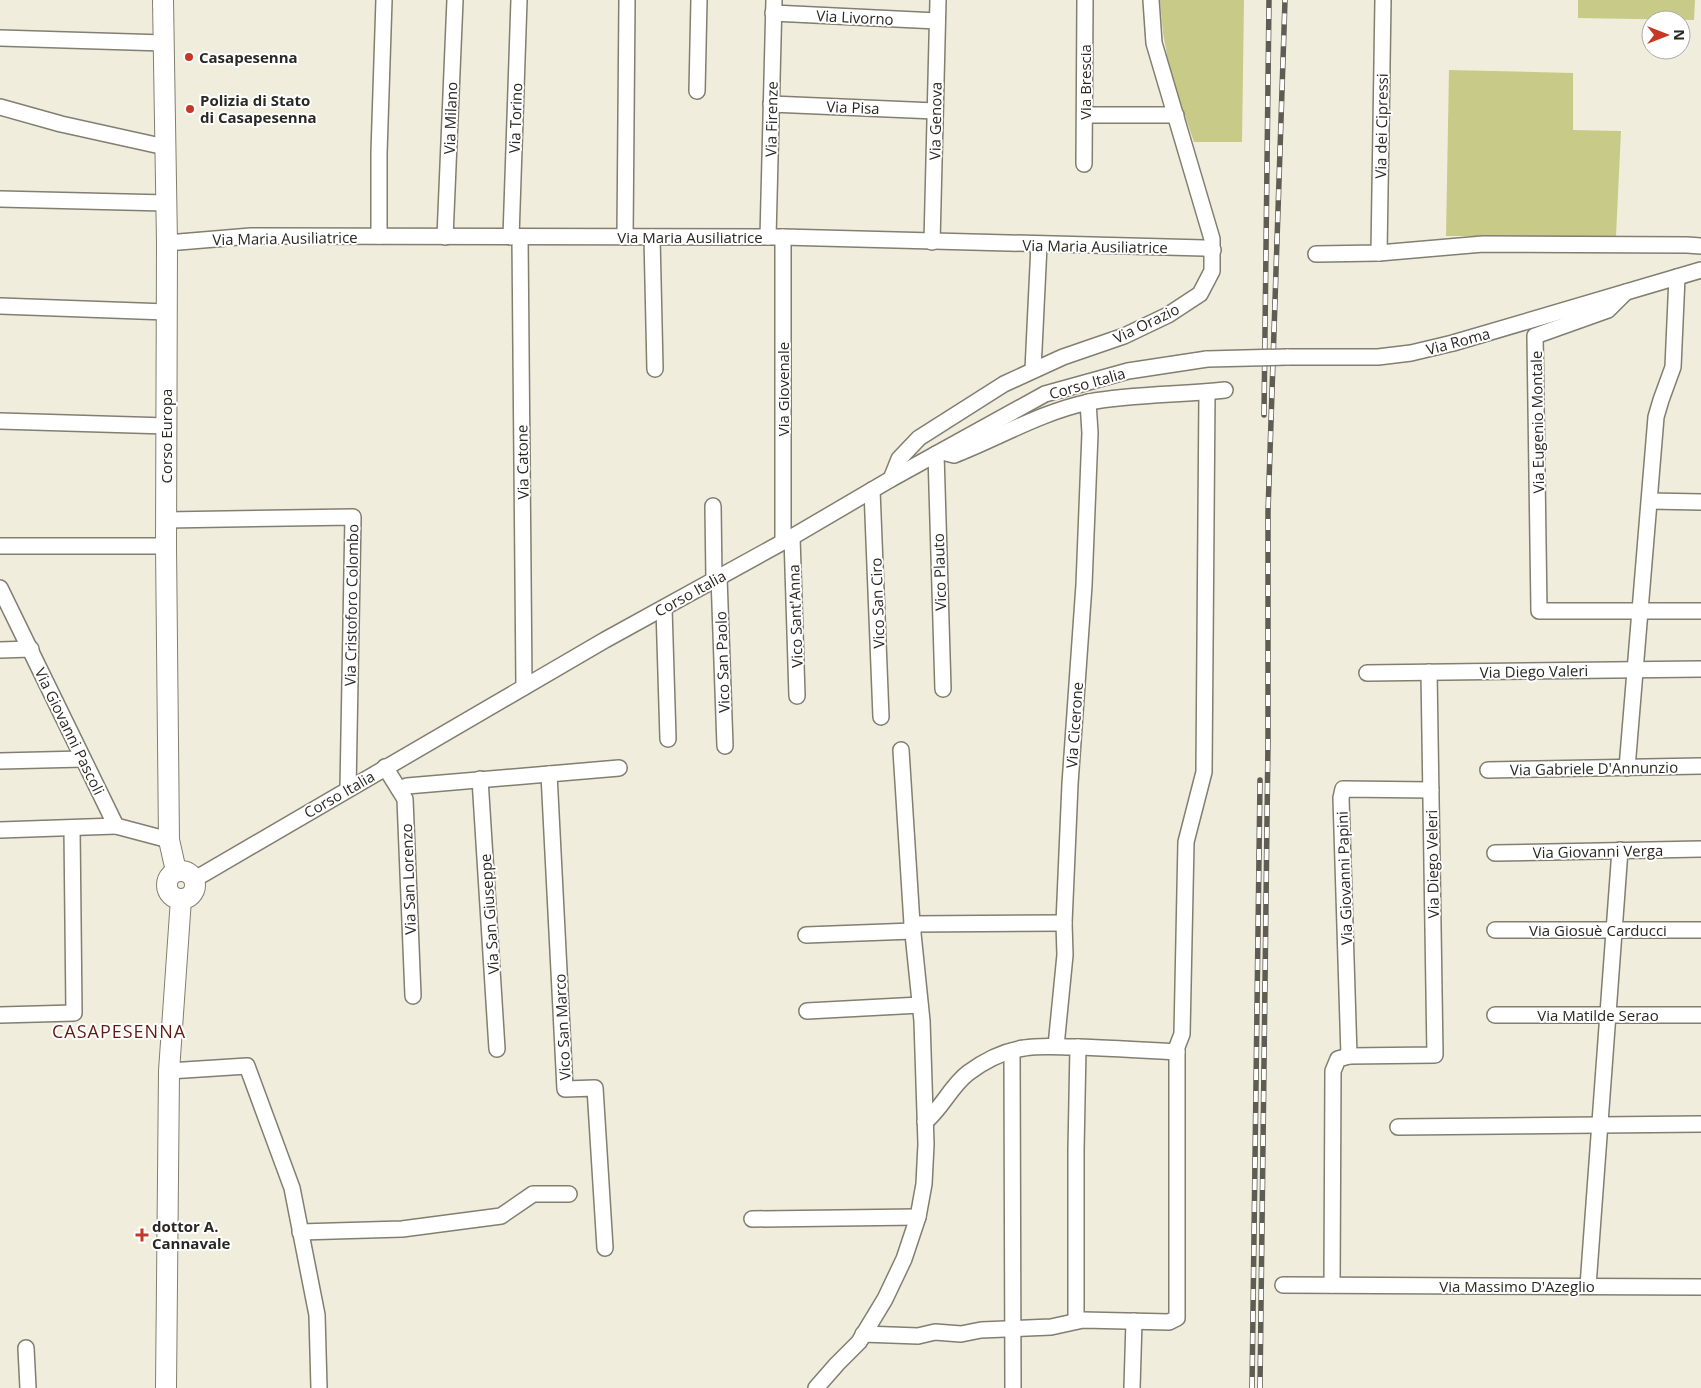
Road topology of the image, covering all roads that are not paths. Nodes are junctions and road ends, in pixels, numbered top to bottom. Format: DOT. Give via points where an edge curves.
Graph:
graph roads {
  1 [pos="163,0"];
  2 [pos="384,0"];
  3 [pos="455,0"];
  4 [pos="519,0"];
  5 [pos="627,0"];
  6 [pos="699,0"];
  7 [pos="938,0"];
  8 [pos="1085,0"];
  9 [pos="1151,0"];
  10 [pos="1383,0"];
  11 [pos="773,6"];
  12 [pos="937,21"];
  13 [pos="0,38"];
  14 [pos="164,43"];
  15 [pos="697,91"];
  16 [pos="771,104"];
  17 [pos="0,107"];
  18 [pos="935,111"];
  19 [pos="1084,115"];
  20 [pos="1176,115"];
  21 [pos="165,147"];
  22 [pos="1084,164"];
  23 [pos="0,199"];
  24 [pos="166,203"];
  25 [pos="379,236"];
  26 [pos="445,236"];
  27 [pos="515,237"];
  28 [pos="625,237"];
  29 [pos="652,237"];
  30 [pos="775,238"];
  31 [pos="167,242"];
  32 [pos="932,242"];
  33 [pos="1039,245"];
  34 [pos="1701,246"];
  35 [pos="1213,250"];
  36 [pos="1379,253"];
  37 [pos="1316,254"];
  38 [pos="1701,270"];
  39 [pos="1677,277"];
  40 [pos="1626,292"];
  41 [pos="0,306"];
  42 [pos="167,312"];
  43 [pos="1207,359"];
  44 [pos="655,369"];
  45 [pos="1033,370"];
  46 [pos="1226,390"];
  47 [pos="1207,392"];
  48 [pos="1088,402"];
  49 [pos="0,421"];
  50 [pos="167,426"];
  51 [pos="939,453"];
  52 [pos="890,479"];
  53 [pos="872,490"];
  54 [pos="1650,501"];
  55 [pos="1701,502"];
  56 [pos="712,506"];
  57 [pos="166,520"];
  58 [pos="788,539"];
  59 [pos="0,546"];
  60 [pos="166,546"];
  61 [pos="717,578"];
  62 [pos="0,588"];
  63 [pos="664,608"];
  64 [pos="1640,611"];
  65 [pos="1701,611"];
  66 [pos="31,649"];
  67 [pos="0,650"];
  68 [pos="1701,669"];
  69 [pos="1636,670"];
  70 [pos="1430,672"];
  71 [pos="1367,673"];
  72 [pos="524,687"];
  73 [pos="943,689"];
  74 [pos="797,696"];
  75 [pos="881,717"];
  76 [pos="668,739"];
  77 [pos="725,746"];
  78 [pos="902,750"];
  79 [pos="84,759"];
  80 [pos="0,762"];
  81 [pos="1701,766"];
  82 [pos="385,767"];
  83 [pos="619,768"];
  84 [pos="1627,768"];
  85 [pos="1488,770"];
  86 [pos="549,774"];
  87 [pos="480,779"];
  88 [pos="348,789"];
  89 [pos="399,789"];
  90 [pos="1431,790"];
  91 [pos="116,826"];
  92 [pos="72,829"];
  93 [pos="0,830"];
  94 [pos="169,840"];
  95 [pos="1701,849"];
  96 [pos="1620,850"];
  97 [pos="1495,853"];
  98 [pos="176,871"];
  99 [pos="194,879"];
  100 [pos="181,899"];
  101 [pos="1064,924"];
  102 [pos="913,927"];
  103 [pos="1495,930"];
  104 [pos="1614,930"];
  105 [pos="1701,930"];
  106 [pos="806,935"];
  107 [pos="413,996"];
  108 [pos="920,1005"];
  109 [pos="807,1011"];
  110 [pos="0,1015"];
  111 [pos="1495,1015"];
  112 [pos="1607,1015"];
  113 [pos="1701,1015"];
  114 [pos="1056,1046"];
  115 [pos="1078,1047"];
  116 [pos="497,1049"];
  117 [pos="1012,1050"];
  118 [pos="1177,1052"];
  119 [pos="1343,1058"];
  120 [pos="169,1071"];
  121 [pos="925,1122"];
  122 [pos="1701,1124"];
  123 [pos="1600,1125"];
  124 [pos="1398,1127"];
  125 [pos="569,1194"];
  126 [pos="918,1217"];
  127 [pos="752,1219"];
  128 [pos="300,1232"];
  129 [pos="605,1248"];
  130 [pos="1283,1285"];
  131 [pos="1332,1285"];
  132 [pos="1588,1286"];
  133 [pos="1701,1287"];
  134 [pos="1076,1321"];
  135 [pos="1134,1321"];
  136 [pos="1014,1328"];
  137 [pos="864,1334"];
  138 [pos="26,1348"];
  139 [pos="28,1388"];
  140 [pos="166,1388"];
  141 [pos="320,1388"];
  142 [pos="816,1388"];
  143 [pos="1012,1388"];
  144 [pos="1132,1388"];
  1 -- 14 [label="street, Corso Europa"];
  2 -- 25 [label="street"];
  3 -- 26 [label="street, Via Milano"];
  4 -- 27 [label="street, Via Torino"];
  5 -- 28 [label="street"];
  6 -- 15 [label="street"];
  7 -- 12 [label="street, Via Genova"];
  8 -- 19 [label="street, Via Brescia"];
  9 -- 20 [label="street, Via Orazio" via="1154,43"];
  10 -- 36 [label="street, Via dei Cipressi"];
  11 -- 12 [label="street, Via Livorno"];
  11 -- 16 [label="street, Via Firenze"];
  12 -- 18 [label="street, Via Genova"];
  13 -- 14 [label="street"];
  14 -- 21 [label="street, Corso Europa"];
  16 -- 18 [label="street, Via Pisa"];
  16 -- 30 [label="street, Via Firenze"];
  17 -- 21 [label="street"];
  18 -- 32 [label="street, Via Genova"];
  19 -- 20 [label="street"];
  19 -- 22 [label="street, Via Brescia"];
  20 -- 35 [label="street, Via Orazio"];
  21 -- 24 [label="street, Corso Europa"];
  23 -- 24 [label="street"];
  24 -- 31 [label="street, Corso Europa"];
  25 -- 26 [label="street, Via Maria Ausiliatrice"];
  25 -- 31 [label="street, Via Maria Ausiliatrice" via="251,236"];
  26 -- 27 [label="street, Via Maria Ausiliatrice"];
  27 -- 28 [label="street, Via Maria Ausiliatrice"];
  27 -- 72 [label="street, Via Catone"];
  28 -- 29 [label="street, Via Maria Ausiliatrice"];
  29 -- 30 [label="street, Via Maria Ausiliatrice"];
  29 -- 44 [label="street"];
  30 -- 32 [label="street, Via Maria Ausiliatrice"];
  30 -- 58 [label="street, Via Giovenale"];
  31 -- 42 [label="street, Corso Europa"];
  32 -- 33 [label="street, Via Maria Ausiliatrice"];
  33 -- 35 [label="street, Via Maria Ausiliatrice"];
  33 -- 45 [label="street"];
  34 -- 36 [label="street" via="1483,244"];
  35 -- 45 [label="street, Via Orazio" via="1212,271 1200,294 1168,316"];
  36 -- 37 [label="street"];
  38 -- 39 [label="street, Via Roma"];
  39 -- 40 [label="street, Via Roma"];
  39 -- 54 [label="street" via="1673,368 1656,417"];
  40 -- 43 [label="street, Via Roma, bridge" via="1411,353 1378,357"];
  40 -- 64 [label="street, Via Eugenio Montale" via="1608,310 1535,336 1539,611"];
  41 -- 42 [label="street"];
  42 -- 50 [label="street, Corso Europa"];
  43 -- 51 [label="street, Corso Italia" via="1128,371 1045,394"];
  45 -- 52 [label="street, Via Orazio" via="1004,384 919,438 900,459"];
  46 -- 47 [label="street"];
  47 -- 48 [label="street"];
  47 -- 118 [label="street" via="1204,772 1186,842 1182,1034"];
  48 -- 51 [label="street" via="1058,411 954,456"];
  48 -- 101 [label="street, Via Cicerone" via="1090,433 1084,585"];
  49 -- 50 [label="street"];
  50 -- 57 [label="street, Corso Europa"];
  51 -- 52 [label="street, Corso Italia"];
  51 -- 73 [label="street, Vico Plauto"];
  52 -- 53 [label="street, Corso Italia"];
  53 -- 58 [label="street, Corso Italia"];
  53 -- 75 [label="street, Vico San Ciro"];
  54 -- 55 [label="street"];
  54 -- 64 [label="street"];
  56 -- 61 [label="street, Vico San Paolo"];
  57 -- 60 [label="street, Corso Europa"];
  57 -- 88 [label="street, Via Cristoforo Colombo" via="353,517"];
  58 -- 61 [label="street, Corso Italia"];
  58 -- 74 [label="street, Vico Sant'Anna"];
  59 -- 60 [label="street"];
  60 -- 94 [label="street, Corso Europa"];
  61 -- 63 [label="street, Corso Italia"];
  61 -- 77 [label="street, Vico San Paolo"];
  62 -- 66 [label="street, Via Giovanni Pascoli"];
  63 -- 72 [label="street, Corso Italia"];
  63 -- 76 [label="street"];
  64 -- 65 [label="street"];
  64 -- 69 [label="street"];
  66 -- 67 [label="street"];
  66 -- 79 [label="street, Via Giovanni Pascoli"];
  68 -- 69 [label="street, Via Diego Valeri"];
  69 -- 70 [label="street, Via Diego Valeri"];
  69 -- 84 [label="street"];
  70 -- 71 [label="street, Via Diego Valeri"];
  70 -- 90 [label="street, Via Diego Veleri"];
  72 -- 82 [label="street, Corso Italia"];
  78 -- 102 [label="street"];
  79 -- 80 [label="street"];
  79 -- 91 [label="street, Via Giovanni Pascoli"];
  81 -- 84 [label="street, Via Gabriele D'Annunzio"];
  82 -- 88 [label="street, Corso Italia"];
  82 -- 89 [label="street, Via San Lorenzo"];
  83 -- 86 [label="street"];
  84 -- 85 [label="street, Via Gabriele D'Annunzio"];
  86 -- 87 [label="street"];
  86 -- 129 [label="street, Vico San Marco" via="565,1089 595,1088"];
  87 -- 89 [label="street"];
  87 -- 116 [label="street, Via San Giuseppe"];
  88 -- 99 [label="street, Corso Italia"];
  89 -- 107 [label="street, Via San Lorenzo" via="405,799"];
  90 -- 119 [label="street, Via Diego Veleri" via="1435,1055"];
  90 -- 119 [label="street, Via Giovanni Papini" via="1343,789"];
  91 -- 92 [label="street"];
  91 -- 94 [label="street"];
  92 -- 93 [label="street"];
  92 -- 110 [label="street" via="74,1013"];
  94 -- 98 [label="street, Corso Europa"];
  95 -- 96 [label="street, Via Giovanni Verga"];
  96 -- 97 [label="street, Via Giovanni Verga"];
  96 -- 104 [label="street"];
  98 -- 99 [label="street" via="189,872"];
  98 -- 100 [label="street" via="169,877 167,887 172,895"];
  99 -- 100 [label="street" via="194,892"];
  100 -- 120 [label="street"];
  101 -- 102 [label="street"];
  101 -- 114 [label="street, Via Cicerone" via="1065,955"];
  102 -- 106 [label="street"];
  102 -- 108 [label="street"];
  103 -- 104 [label="street, Via Giosuè Carducci"];
  104 -- 105 [label="street, Via Giosuè Carducci"];
  104 -- 112 [label="street"];
  108 -- 109 [label="street"];
  108 -- 121 [label="street"];
  111 -- 112 [label="street, Via Matilde Serao"];
  112 -- 113 [label="street, Via Matilde Serao"];
  112 -- 123 [label="street"];
  114 -- 115 [label="street"];
  114 -- 117 [label="street"];
  115 -- 118 [label="street"];
  115 -- 134 [label="street"];
  117 -- 121 [label="street" via="967,1074"];
  117 -- 136 [label="street"];
  118 -- 135 [label="street" via="1177,1318 1169,1322"];
  119 -- 131 [label="street" via="1334,1071"];
  120 -- 128 [label="street" via="247,1066 292,1188"];
  120 -- 140 [label="street"];
  121 -- 126 [label="street" via="924,1184"];
  122 -- 123 [label="street"];
  123 -- 124 [label="street"];
  123 -- 132 [label="street"];
  125 -- 128 [label="street" via="532,1194 501,1216 402,1228"];
  126 -- 127 [label="street"];
  126 -- 137 [label="street" via="904,1259"];
  128 -- 141 [label="street" via="317,1315"];
  130 -- 131 [label="street, Via Massimo D'Azeglio"];
  131 -- 132 [label="street, Via Massimo D'Azeglio"];
  132 -- 133 [label="street, Via Massimo D'Azeglio"];
  134 -- 135 [label="street"];
  134 -- 136 [label="street" via="1051,1327"];
  135 -- 144 [label="street"];
  136 -- 137 [label="street" via="962,1334 935,1332 918,1336"];
  136 -- 143 [label="street"];
  137 -- 142 [label="street"];
  138 -- 139 [label="street"];
}
